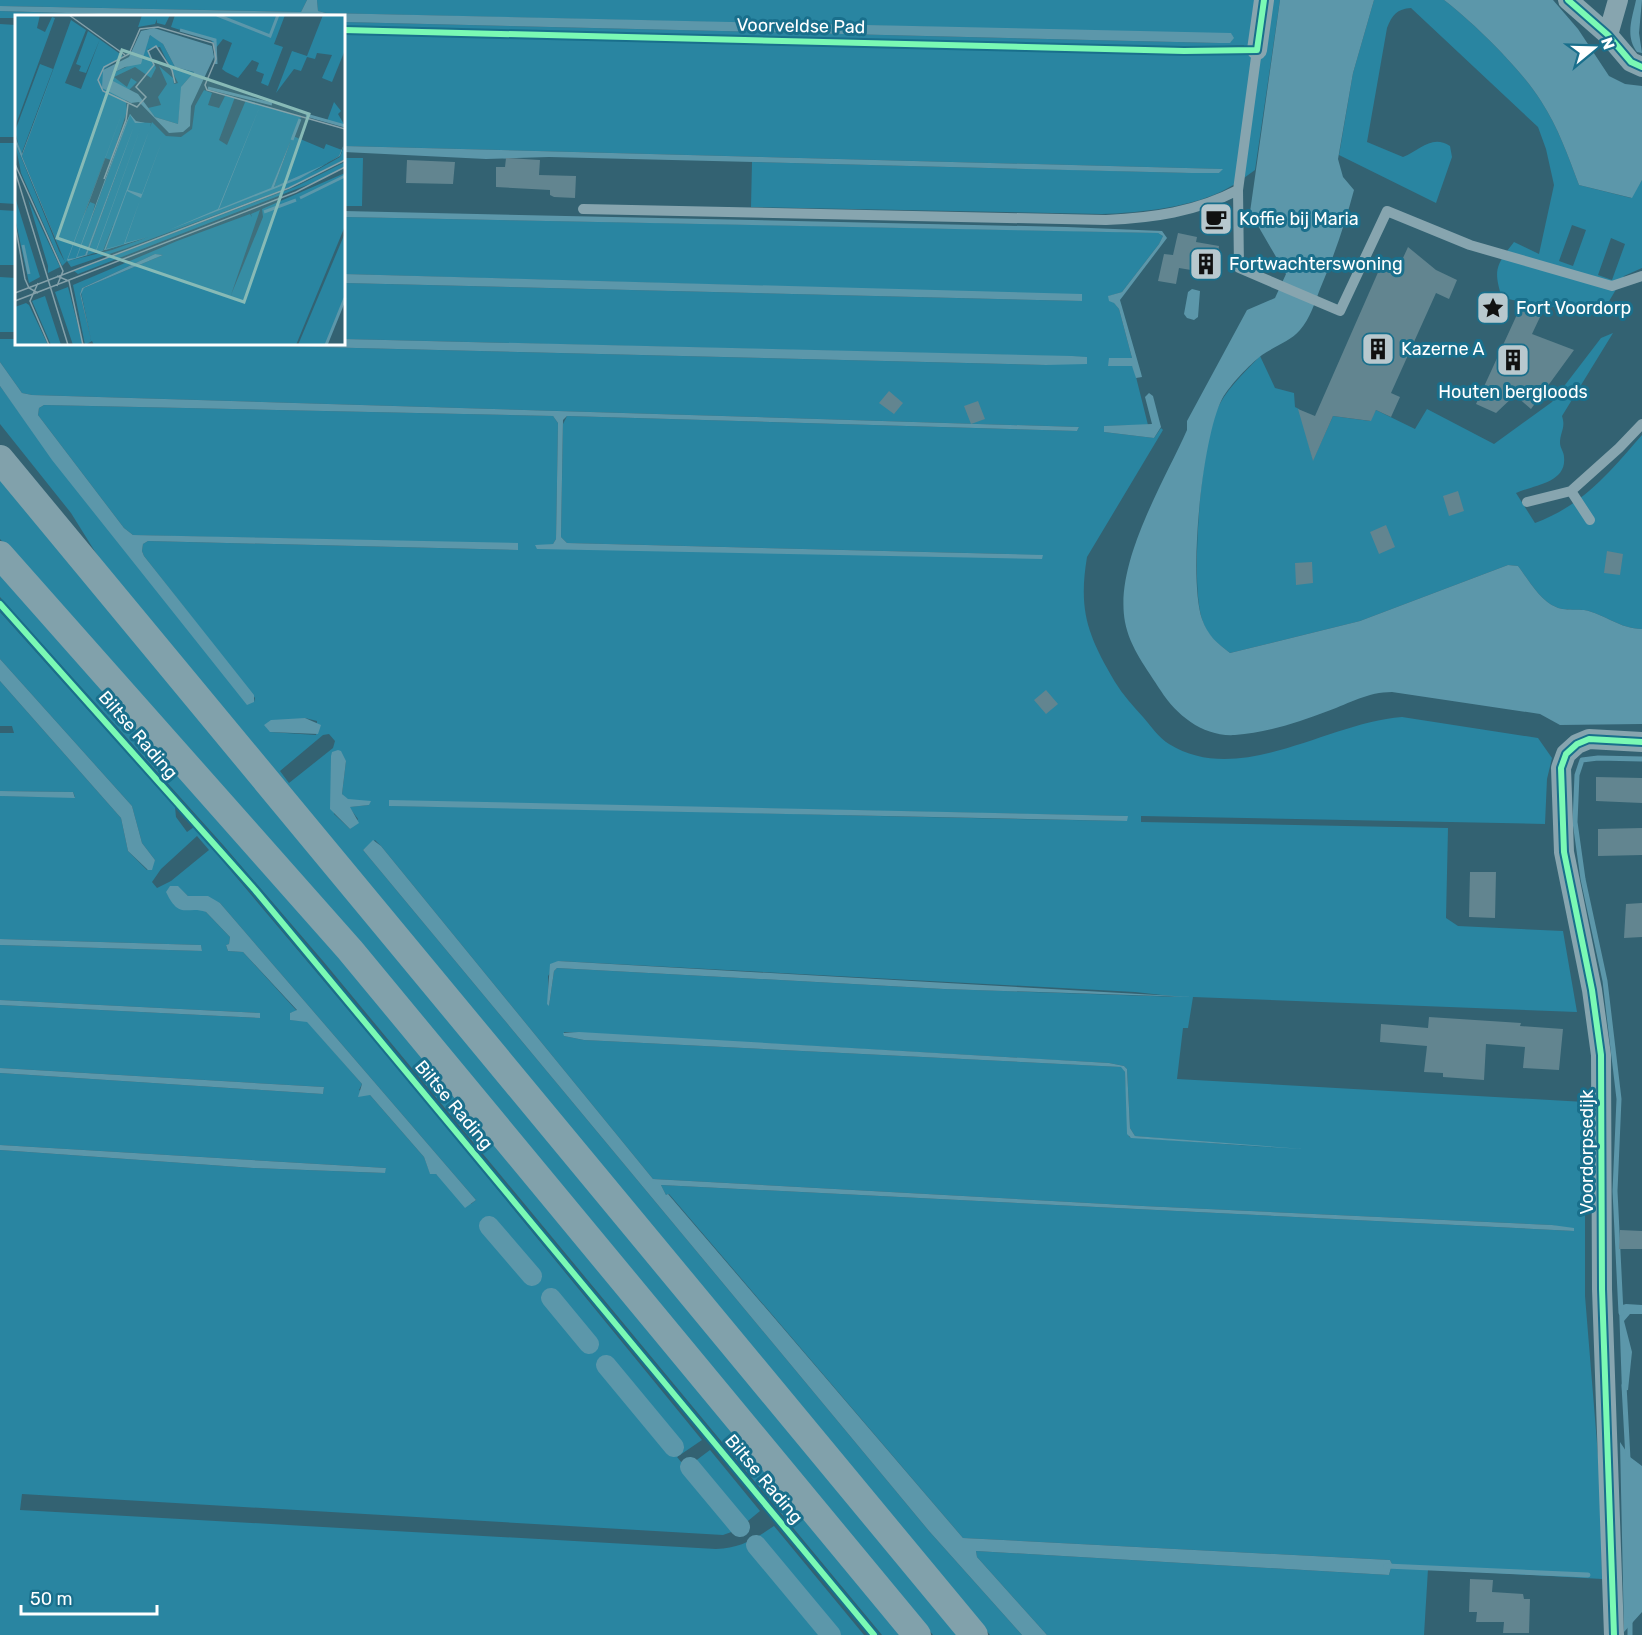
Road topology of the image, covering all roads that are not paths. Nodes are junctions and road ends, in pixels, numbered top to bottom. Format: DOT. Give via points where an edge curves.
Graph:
graph roads {
  1 [pos="1264,0"];
  2 [pos="1568,0"];
  3 [pos="1618,0"];
  4 [pos="1608,35"];
  5 [pos="1257,50"];
  6 [pos="1642,67"];
  7 [pos="1238,190"];
  8 [pos="584,209"];
  9 [pos="1642,276"];
  10 [pos="1642,424"];
  11 [pos="0,459"];
  12 [pos="1571,491"];
  13 [pos="1527,502"];
  14 [pos="1590,520"];
  15 [pos="0,555"];
  16 [pos="1642,742"];
  17 [pos="916,1635"];
  18 [pos="974,1635"];
  19 [pos="1614,1635"];
  1 -- 5 [label="street"];
  2 -- 4 [label="street"];
  3 -- 4 [label="street"];
  4 -- 6 [label="street" via="1631,62"];
  5 -- 7 [label="lane"];
  7 -- 8 [label="lane" via="1217,201 1166,215 1106,220"];
  7 -- 9 [label="lane" via="1239,268 1340,311 1388,211 1470,245 1612,286"];
  10 -- 12 [label="lane"];
  11 -- 18 [label="main road"];
  12 -- 13 [label="lane"];
  12 -- 14 [label="lane"];
  15 -- 17 [label="main road, Biltse Rading" via="350,950"];
  16 -- 19 [label="street, Voordorpsedijk" via="1589,739 1566,754 1561,768 1563,852 1592,990 1601,1055 1602,1289"];
}
